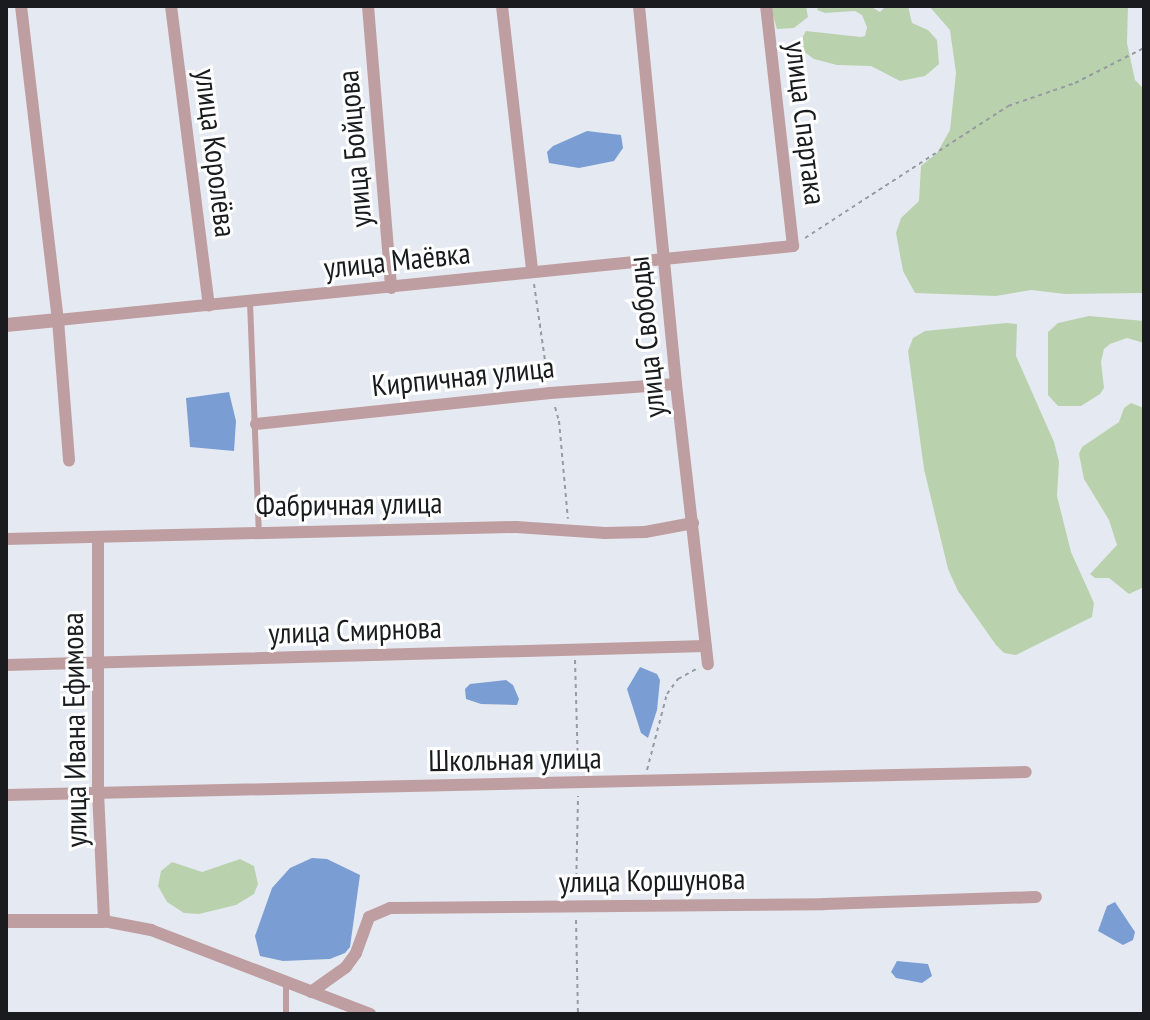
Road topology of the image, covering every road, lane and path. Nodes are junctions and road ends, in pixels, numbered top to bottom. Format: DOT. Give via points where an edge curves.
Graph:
graph roads {
  1 [pos="21,6"];
  2 [pos="171,6"];
  3 [pos="368,6"];
  4 [pos="502,6"];
  5 [pos="639,6"];
  6 [pos="766,6"];
  7 [pos="1144,48"];
  8 [pos="793,246"];
  9 [pos="665,258"];
  10 [pos="532,271"];
  11 [pos="391,288"];
  12 [pos="250,302"];
  13 [pos="209,306"];
  14 [pos="58,320"];
  15 [pos="6,325"];
  16 [pos="676,384"];
  17 [pos="256,424"];
  18 [pos="69,461"];
  19 [pos="693,523"];
  20 [pos="259,532"];
  21 [pos="98,538"];
  22 [pos="6,539"];
  23 [pos="706,646"];
  24 [pos="575,651"];
  25 [pos="708,664"];
  26 [pos="6,665"];
  27 [pos="99,665"];
  28 [pos="1026,772"];
  29 [pos="644,782"];
  30 [pos="578,784"];
  31 [pos="98,792"];
  32 [pos="6,795"];
  33 [pos="1036,897"];
  34 [pos="576,907"];
  35 [pos="6,921"];
  36 [pos="104,921"];
  37 [pos="286,983"];
  38 [pos="311,992"];
  39 [pos="286,1014"];
  40 [pos="370,1014"];
  41 [pos="578,1014"];
  1 -- 14 [label="street"];
  2 -- 13 [label="street, улица Королёва"];
  3 -- 11 [label="street, улица Бойцова"];
  4 -- 10 [label="street"];
  5 -- 9 [label="street, улица Свободы"];
  6 -- 8 [label="street, улица Спартака"];
  7 -- 8 [label="path" via="1075,83 1008,106"];
  8 -- 9 [label="street, улица Маёвка"];
  9 -- 10 [label="street, улица Маёвка"];
  9 -- 16 [label="street, улица Свободы"];
  10 -- 11 [label="street, улица Маёвка"];
  11 -- 12 [label="street, улица Маёвка"];
  12 -- 13 [label="street, улица Маёвка"];
  12 -- 17 [label="lane"];
  13 -- 14 [label="street, улица Маёвка"];
  14 -- 15 [label="street, улица Маёвка"];
  14 -- 18 [label="street"];
  16 -- 17 [label="street, Кирпичная улица"];
  16 -- 19 [label="street, улица Свободы"];
  17 -- 20 [label="lane"];
  19 -- 20 [label="street, Фабричная улица" via="619,533 516,527"];
  19 -- 23 [label="street, улица Свободы"];
  20 -- 21 [label="street, Фабричная улица"];
  21 -- 22 [label="street, Фабричная улица"];
  21 -- 27 [label="street, улица Ивана Ефимова"];
  23 -- 24 [label="street, улица Смирнова"];
  23 -- 25 [label="street, улица Свободы"];
  24 -- 27 [label="street, улица Смирнова"];
  24 -- 30 [label="path"];
  25 -- 29 [label="path" via="678,679 667,694"];
  26 -- 27 [label="street, улица Смирнова"];
  27 -- 31 [label="street, улица Ивана Ефимова"];
  28 -- 29 [label="street, Школьная улица"];
  29 -- 30 [label="street, Школьная улица"];
  30 -- 31 [label="street, Школьная улица"];
  30 -- 34 [label="path"];
  31 -- 32 [label="street, Школьная улица"];
  31 -- 36 [label="street, улица Ивана Ефимова"];
  33 -- 34 [label="street, улица Коршунова"];
  34 -- 38 [label="street, улица Коршунова" via="377,911 369,917 346,967"];
  34 -- 41 [label="path"];
  35 -- 36 [label="street"];
  36 -- 37 [label="street" via="151,930"];
  37 -- 38 [label="street"];
  37 -- 39 [label="lane"];
  38 -- 40 [label="street"];
}
